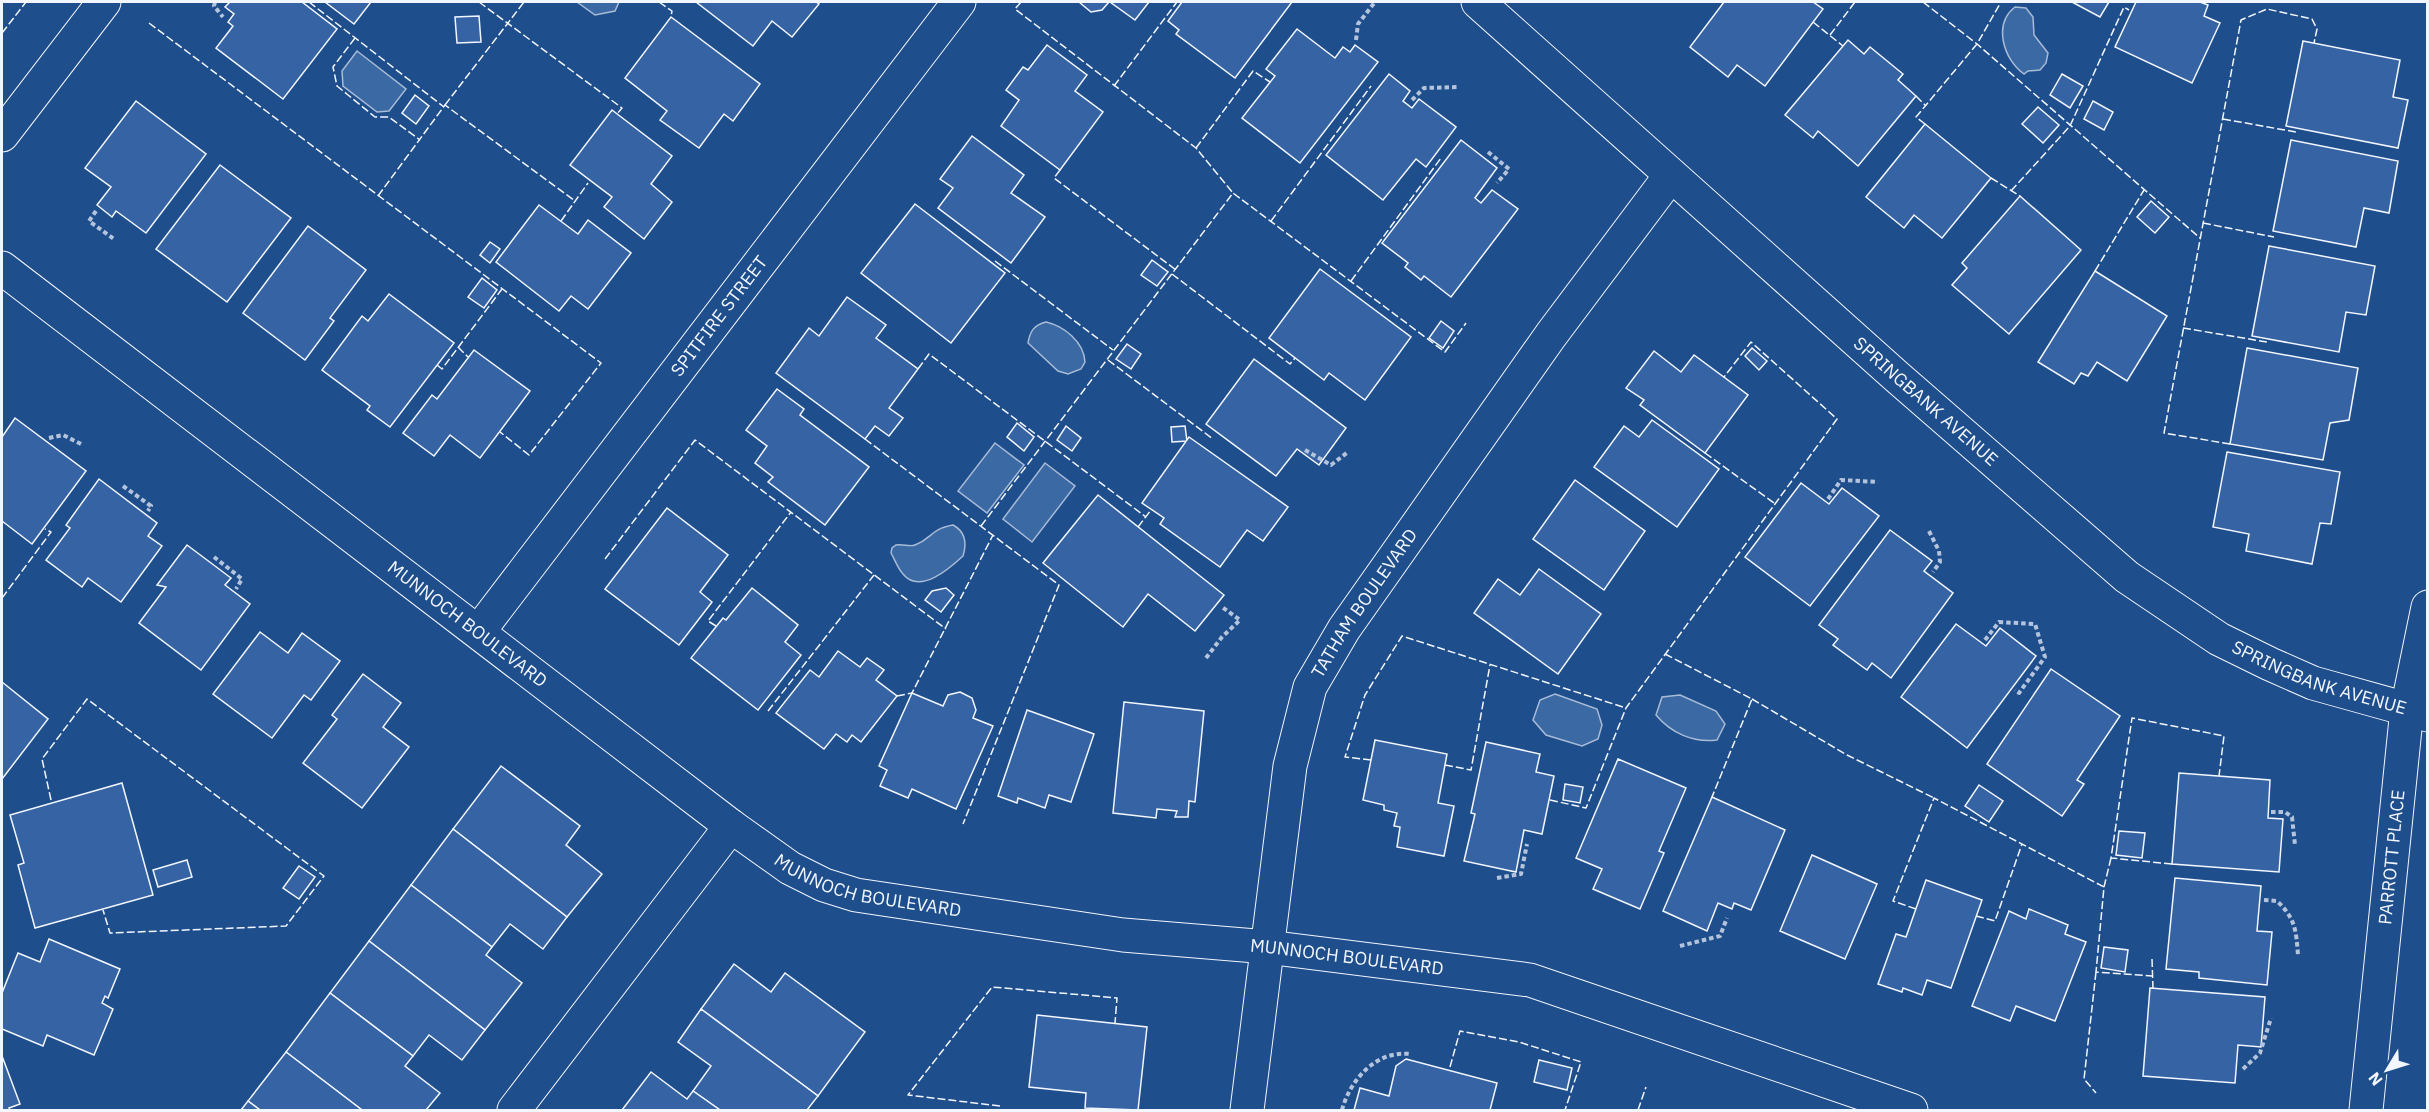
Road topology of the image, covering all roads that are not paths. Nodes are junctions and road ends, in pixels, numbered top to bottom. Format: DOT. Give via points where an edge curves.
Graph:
graph roads {
  1 [pos="104,2"];
  2 [pos="958,2"];
  3 [pos="1478,2"];
  4 [pos="2,135"];
  5 [pos="1671,175"];
  6 [pos="2,268"];
  7 [pos="2427,607"];
  8 [pos="479,631"];
  9 [pos="2417,712"];
  10 [pos="731,826"];
  11 [pos="1268,947"];
  12 [pos="514,1110"];
  13 [pos="1247,1110"];
  14 [pos="1911,1110"];
  15 [pos="2366,1110"];
  1 -- 4 [label="street"];
  2 -- 8 [label="street, SPITFIRE STREET"];
  3 -- 5 [label="street, SPRINGBANK AVENUE"];
  5 -- 9 [label="street, SPRINGBANK AVENUE" via="2127,577 2219,639 2270,664 2313,683"];
  5 -- 11 [label="street, TATHAM BOULEVARD" via="1538,354 1344,629 1310,687 1290,766"];
  6 -- 8 [label="street, MUNNOCH BOULEVARD"];
  7 -- 9 [label="street, PARROTT PLACE"];
  8 -- 10 [label="street, MUNNOCH BOULEVARD"];
  9 -- 15 [label="street, PARROTT PLACE"];
  10 -- 11 [label="street, MUNNOCH BOULEVARD" via="790,868 856,895 1123,935"];
  10 -- 12 [label="street"];
  11 -- 13 [label="street, TATHAM BOULEVARD"];
  11 -- 14 [label="street, MUNNOCH BOULEVARD" via="1530,980"];
}
